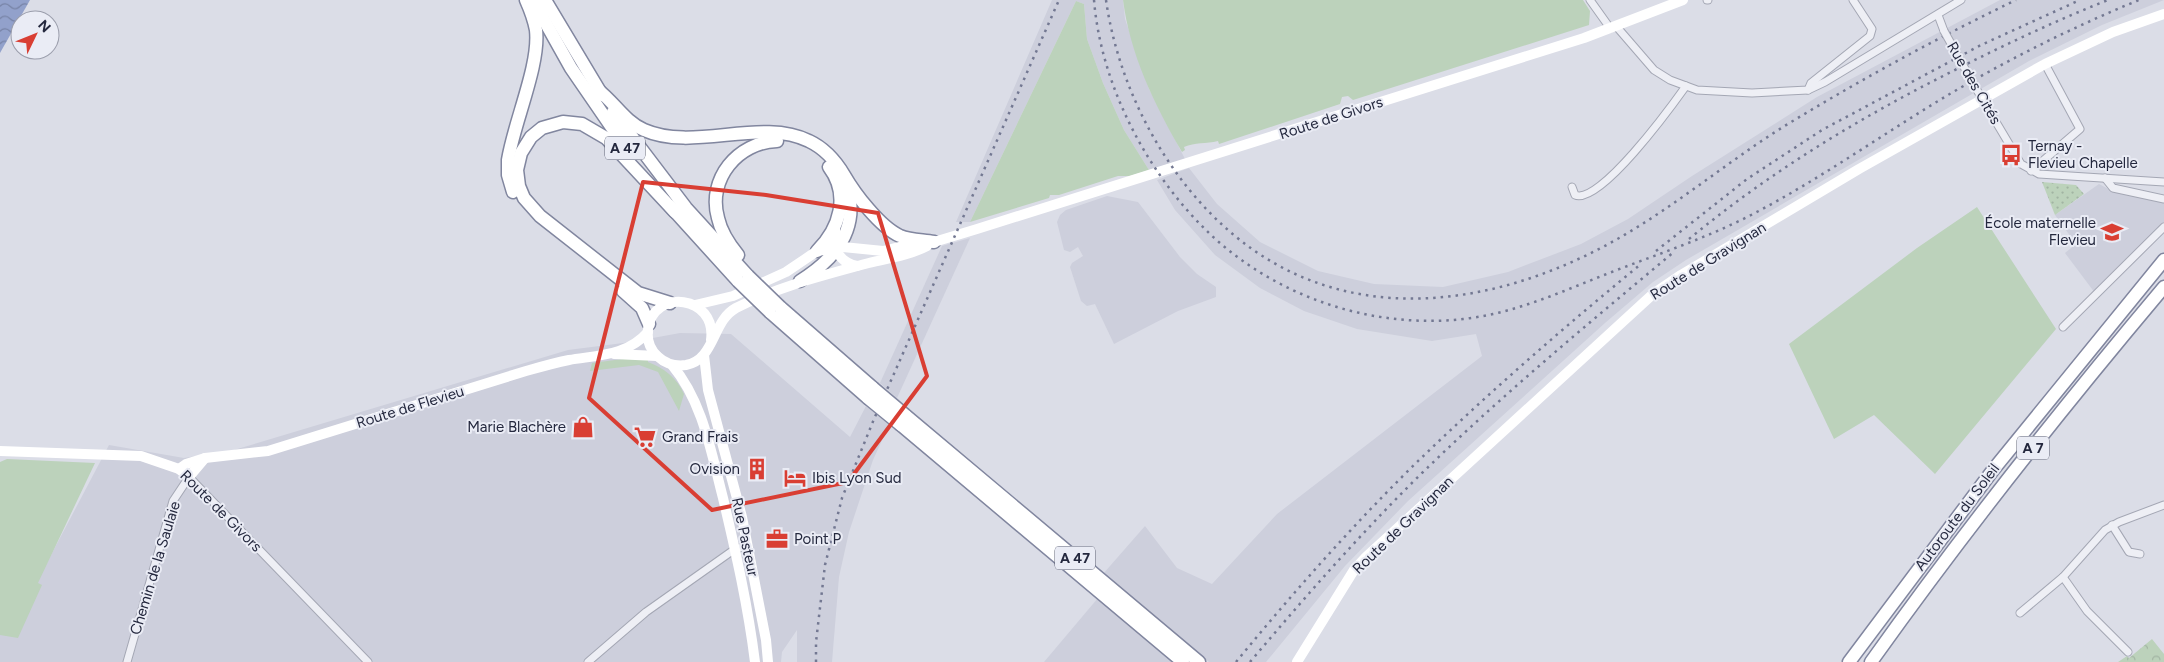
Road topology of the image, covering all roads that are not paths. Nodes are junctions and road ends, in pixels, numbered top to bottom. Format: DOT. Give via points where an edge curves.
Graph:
graph roads {
  1 [pos="526,0"];
  2 [pos="533,0"];
  3 [pos="544,0"];
  4 [pos="1590,0"];
  5 [pos="1683,0"];
  6 [pos="1853,0"];
  7 [pos="1961,0"];
  8 [pos="2164,14"];
  9 [pos="1938,15"];
  10 [pos="1613,27"];
  11 [pos="2045,64"];
  12 [pos="1686,86"];
  13 [pos="598,90"];
  14 [pos="1808,90"];
  15 [pos="1983,100"];
  16 [pos="2031,171"];
  17 [pos="844,176"];
  18 [pos="2105,178"];
  19 [pos="2164,182"];
  20 [pos="1572,187"];
  21 [pos="2164,199"];
  22 [pos="675,212"];
  23 [pos="835,227"];
  24 [pos="2164,227"];
  25 [pos="934,242"];
  26 [pos="837,248"];
  27 [pos="817,251"];
  28 [pos="2164,260"];
  29 [pos="858,266"];
  30 [pos="747,277"];
  31 [pos="800,281"];
  32 [pos="2164,287"];
  33 [pos="670,303"];
  34 [pos="694,305"];
  35 [pos="778,308"];
  36 [pos="2064,327"];
  37 [pos="649,328"];
  38 [pos="712,340"];
  39 [pos="614,354"];
  40 [pos="704,355"];
  41 [pos="657,356"];
  42 [pos="672,365"];
  43 [pos="870,393"];
  44 [pos="0,451"];
  45 [pos="205,458"];
  46 [pos="948,458"];
  47 [pos="179,469"];
  48 [pos="189,477"];
  49 [pos="2164,505"];
  50 [pos="2112,525"];
  51 [pos="747,546"];
  52 [pos="736,549"];
  53 [pos="2140,554"];
  54 [pos="2063,577"];
  55 [pos="1923,592"];
  56 [pos="2020,613"];
  57 [pos="2128,652"];
  58 [pos="1851,659"];
  59 [pos="127,662"];
  60 [pos="368,662"];
  61 [pos="588,662"];
  62 [pos="755,662"];
  63 [pos="768,662"];
  64 [pos="1183,662"];
  65 [pos="1200,662"];
  66 [pos="1297,662"];
  67 [pos="1871,662"];
  68 [pos="1882,662"];
  1 -- 37 [label="highway" via="535,25 536,44 508,160 513,192 533,220 636,302 642,308"];
  2 -- 22 [label="highway, A 47" via="593,102"];
  3 -- 13 [label="highway, A 47"];
  4 -- 10 [label="street"];
  5 -- 10 [label="main road, Route de Givors"];
  6 -- 14 [label="street" via="1872,29 1870,36 1811,83"];
  7 -- 9 [label="street"];
  8 -- 11 [label="main road, Route de Gravignan" via="2113,32"];
  9 -- 14 [label="street"];
  9 -- 15 [label="street, Rue des Cités, bridge"];
  10 -- 12 [label="street" via="1654,70"];
  10 -- 25 [label="main road, Route de Givors"];
  11 -- 15 [label="main road, Route de Gravignan"];
  11 -- 16 [label="street" via="2080,130"];
  12 -- 14 [label="street" via="1697,90 1752,93"];
  12 -- 20 [label="street" via="1651,135 1600,187 1587,196 1579,197 1574,195"];
  13 -- 17 [label="highway" via="632,123 650,132 681,138 772,133 795,135 822,149"];
  13 -- 30 [label="highway, A 47" via="667,185"];
  15 -- 16 [label="street, Rue des Cités" via="2021,164"];
  15 -- 66 [label="main road, Route de Gravignan" via="1850,174 1653,294 1366,557 1354,570"];
  16 -- 18 [label="street"];
  17 -- 25 [label="highway" via="889,229 907,238"];
  17 -- 26 [label="highway" via="851,213 846,233"];
  18 -- 19 [label="street"];
  18 -- 21 [label="street" via="2113,188"];
  22 -- 30 [label="highway, A 47"];
  22 -- 33 [label="highway" via="606,138 582,124 563,122 542,128 530,137 520,153 519,186 524,198 540,216 638,293"];
  23 -- 26 [label="main road"];
  23 -- 27 [label="highway"];
  23 -- 30 [label="highway" via="840,210 840,191 831,169 819,156 801,145 781,141 761,143 745,150 723,173 716,205 728,242"];
  24 -- 36 [label="street"];
  25 -- 26 [label="main road" via="883,251"];
  25 -- 29 [label="main road"];
  26 -- 27 [label="main road"];
  26 -- 29 [label="main road" via="843,261"];
  26 -- 31 [label="highway" via="819,269"];
  27 -- 34 [label="main road" via="786,272 720,300"];
  28 -- 58 [label="highway, Autoroute du Soleil / A 7" via="1999,463"];
  29 -- 31 [label="main road"];
  30 -- 35 [label="highway, A 47, bridge"];
  31 -- 38 [label="main road" via="730,311"];
  32 -- 55 [label="highway, Autoroute du Soleil / A 7" via="2054,420"];
  33 -- 34 [label="main road"];
  33 -- 37 [label="main road" via="657,311"];
  34 -- 38 [label="main road" via="709,320"];
  35 -- 43 [label="highway, A 47"];
  35 -- 43 [label="highway, A 47"];
  37 -- 39 [label="main road, Route de Flevieu" via="633,345"];
  37 -- 41 [label="main road" via="651,347"];
  38 -- 40 [label="main road"];
  39 -- 41 [label="main road, Route de Flevieu"];
  39 -- 45 [label="main road, Route de Flevieu" via="526,371 268,451"];
  40 -- 42 [label="main road" via="689,364"];
  40 -- 51 [label="main road, Rue Pasteur" via="708,390"];
  41 -- 42 [label="main road"];
  42 -- 52 [label="main road, Rue Pasteur" via="686,383 698,410"];
  43 -- 46 [label="highway, A 47, bridge"];
  44 -- 47 [label="main road, Route de Givors" via="141,456"];
  45 -- 47 [label="main road, Route de Flevieu"];
  45 -- 48 [label="main road"];
  46 -- 64 [label="highway, A 47"];
  46 -- 65 [label="highway, A 47"];
  47 -- 48 [label="main road, Route de Givors"];
  48 -- 59 [label="street, Chemin de la Saulaie" via="173,501"];
  48 -- 60 [label="street, Route de Givors"];
  49 -- 50 [label="street"];
  50 -- 53 [label="street" via="2129,552"];
  50 -- 54 [label="street"];
  51 -- 52 [label="street"];
  51 -- 63 [label="main road, Rue Pasteur"];
  52 -- 61 [label="street" via="646,612"];
  52 -- 62 [label="main road, Rue Pasteur"];
  54 -- 56 [label="street"];
  54 -- 57 [label="street" via="2087,611"];
  55 -- 67 [label="highway, Autoroute du Soleil / A 7"];
  55 -- 68 [label="highway"];
}
